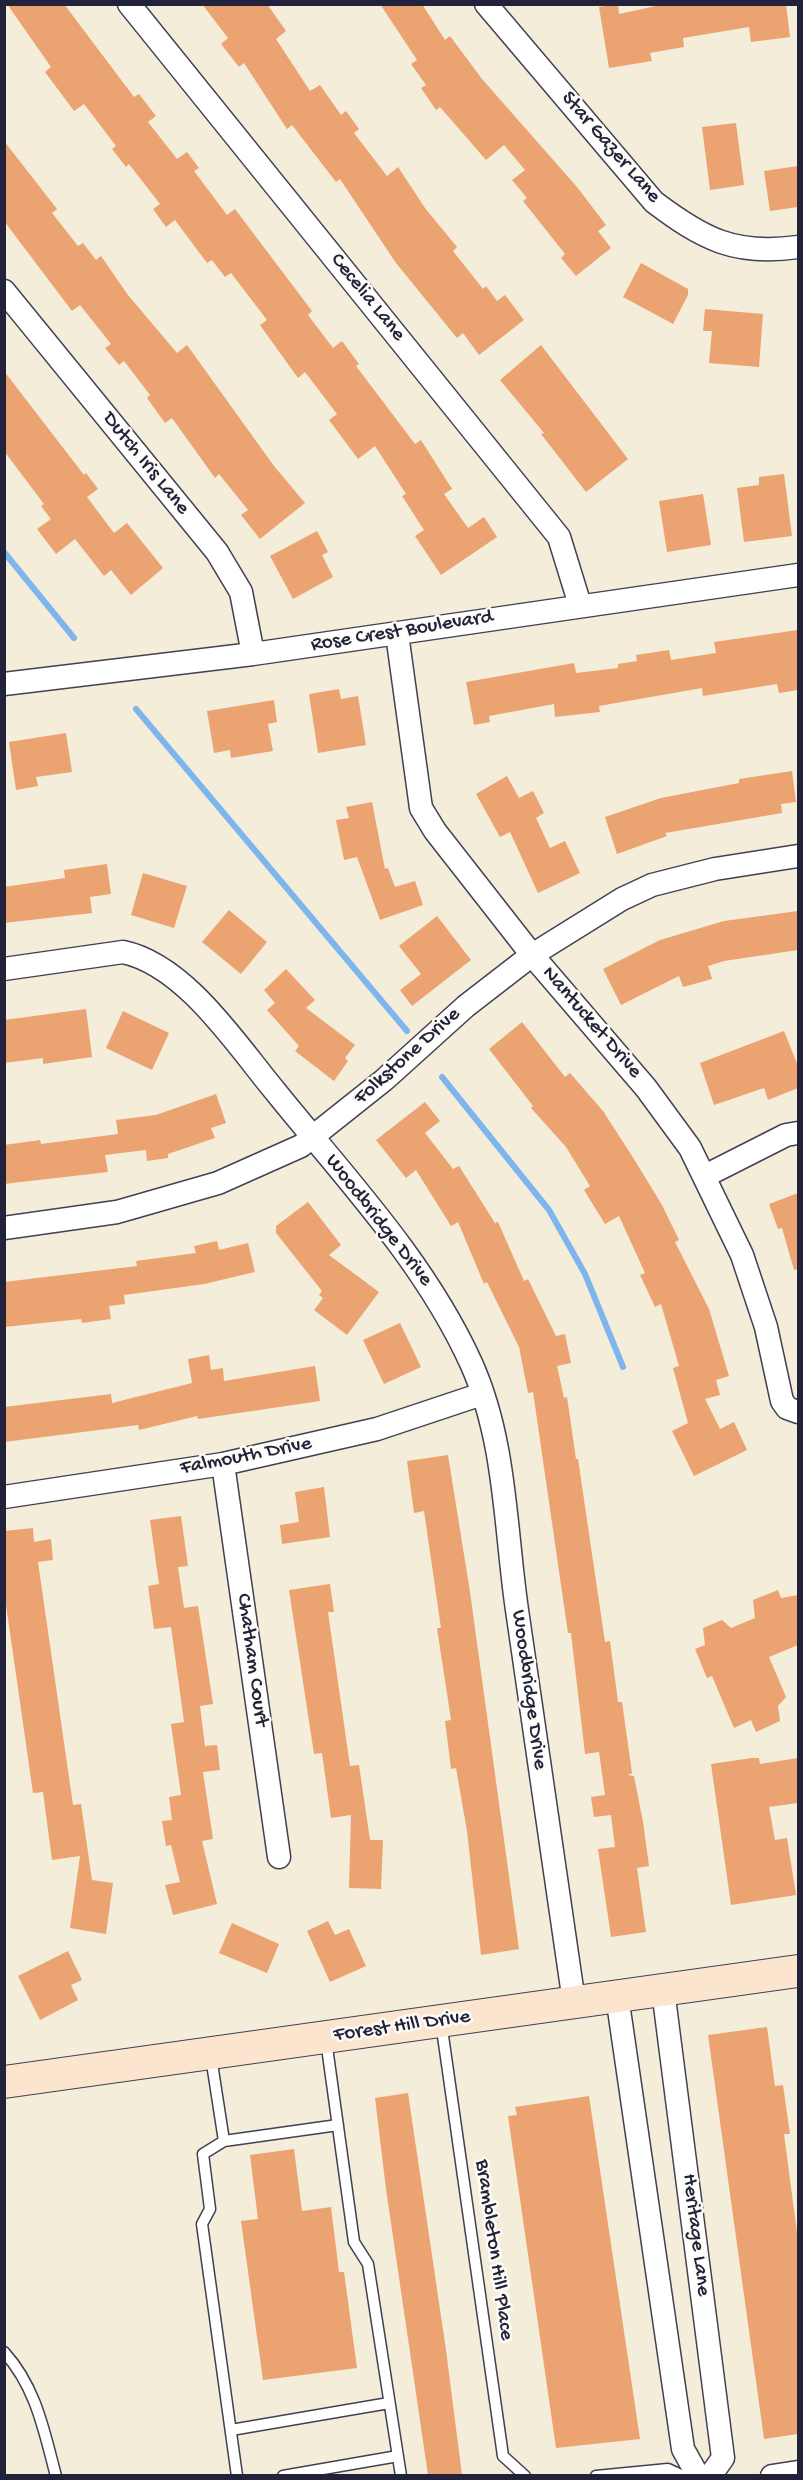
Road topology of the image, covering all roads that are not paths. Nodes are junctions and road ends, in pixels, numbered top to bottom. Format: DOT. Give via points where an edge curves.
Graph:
graph roads {
  1 [pos="129,4"];
  2 [pos="486,4"];
  3 [pos="798,247"];
  4 [pos="4,291"];
  5 [pos="798,575"];
  6 [pos="580,605"];
  7 [pos="397,634"];
  8 [pos="253,654"];
  9 [pos="4,684"];
  10 [pos="798,856"];
  11 [pos="532,954"];
  12 [pos="4,969"];
  13 [pos="798,1133"];
  14 [pos="314,1139"];
  15 [pos="705,1176"];
  16 [pos="4,1228"];
  17 [pos="482,1394"];
  18 [pos="798,1412"];
  19 [pos="223,1464"];
  20 [pos="4,1497"];
  21 [pos="279,1857"];
  22 [pos="798,1971"];
  23 [pos="663,1990"];
  24 [pos="617,1996"];
  25 [pos="574,2002"];
  26 [pos="440,2021"];
  27 [pos="326,2037"];
  28 [pos="211,2054"];
  29 [pos="4,2082"];
  30 [pos="338,2125"];
  31 [pos="224,2141"];
  32 [pos="4,2352"];
  33 [pos="389,2403"];
  34 [pos="231,2430"];
  35 [pos="398,2456"];
  36 [pos="798,2472"];
  37 [pos="53,2475"];
  38 [pos="237,2475"];
  39 [pos="283,2475"];
  40 [pos="401,2475"];
  41 [pos="525,2475"];
  42 [pos="596,2475"];
  43 [pos="683,2475"];
  44 [pos="698,2475"];
  45 [pos="710,2475"];
  46 [pos="772,2475"];
  1 -- 6 [label="street, Cecelia Lane" via="559,537"];
  2 -- 3 [label="street, Star Gazer Lane" via="654,202 689,228 731,247"];
  4 -- 8 [label="street, Dutch Iris Lane" via="217,552 241,592"];
  5 -- 6 [label="street, Rose Crest Boulevard"];
  6 -- 7 [label="street, Rose Crest Boulevard"];
  7 -- 8 [label="street, Rose Crest Boulevard"];
  7 -- 11 [label="street, Nantucket Drive" via="421,808"];
  8 -- 9 [label="street, Rose Crest Boulevard"];
  10 -- 11 [label="street, Folkstone Drive" via="652,885"];
  11 -- 14 [label="street, Folkstone Drive" via="466,1006"];
  11 -- 15 [label="street, Nantucket Drive" via="646,1088"];
  12 -- 14 [label="street, Woodbridge Drive" via="123,952 141,956 182,985 215,1017"];
  13 -- 15 [label="street" via="786,1135"];
  14 -- 16 [label="street, Folkstone Drive" via="218,1183 117,1212"];
  14 -- 17 [label="street, Woodbridge Drive" via="386,1224 432,1289 472,1364"];
  15 -- 18 [label="street, Nantucket Drive" via="742,1255 766,1327 782,1401"];
  17 -- 19 [label="street, Falmouth Drive" via="377,1429"];
  17 -- 25 [label="street, Woodbridge Drive" via="503,1476 517,1609"];
  19 -- 20 [label="street, Falmouth Drive"];
  19 -- 21 [label="street, Chatham Court"];
  22 -- 23 [label="main road, Forest Hill Drive"];
  23 -- 24 [label="main road, Forest Hill Drive"];
  23 -- 45 [label="street, Heritage Lane" via="723,2458"];
  24 -- 25 [label="main road, Forest Hill Drive"];
  24 -- 44 [label="street, Heritage Lane" via="683,2449"];
  25 -- 26 [label="main road, Forest Hill Drive"];
  26 -- 27 [label="main road, Forest Hill Drive"];
  26 -- 41 [label="lane, Brambleton Hill Place" via="503,2456"];
  27 -- 28 [label="main road, Forest Hill Drive"];
  27 -- 30 [label="lane"];
  28 -- 29 [label="main road, Forest Hill Drive"];
  28 -- 31 [label="lane"];
  30 -- 31 [label="lane"];
  30 -- 33 [label="lane" via="354,2242 368,2264"];
  31 -- 34 [label="lane" via="203,2154 210,2209 202,2224"];
  32 -- 37 [label="lane" via="26,2381 38,2408"];
  33 -- 34 [label="lane"];
  33 -- 35 [label="lane"];
  34 -- 38 [label="lane"];
  35 -- 39 [label="lane"];
  35 -- 40 [label="lane"];
  36 -- 46 [label="street"];
  42 -- 43 [label="lane" via="668,2469"];
}
